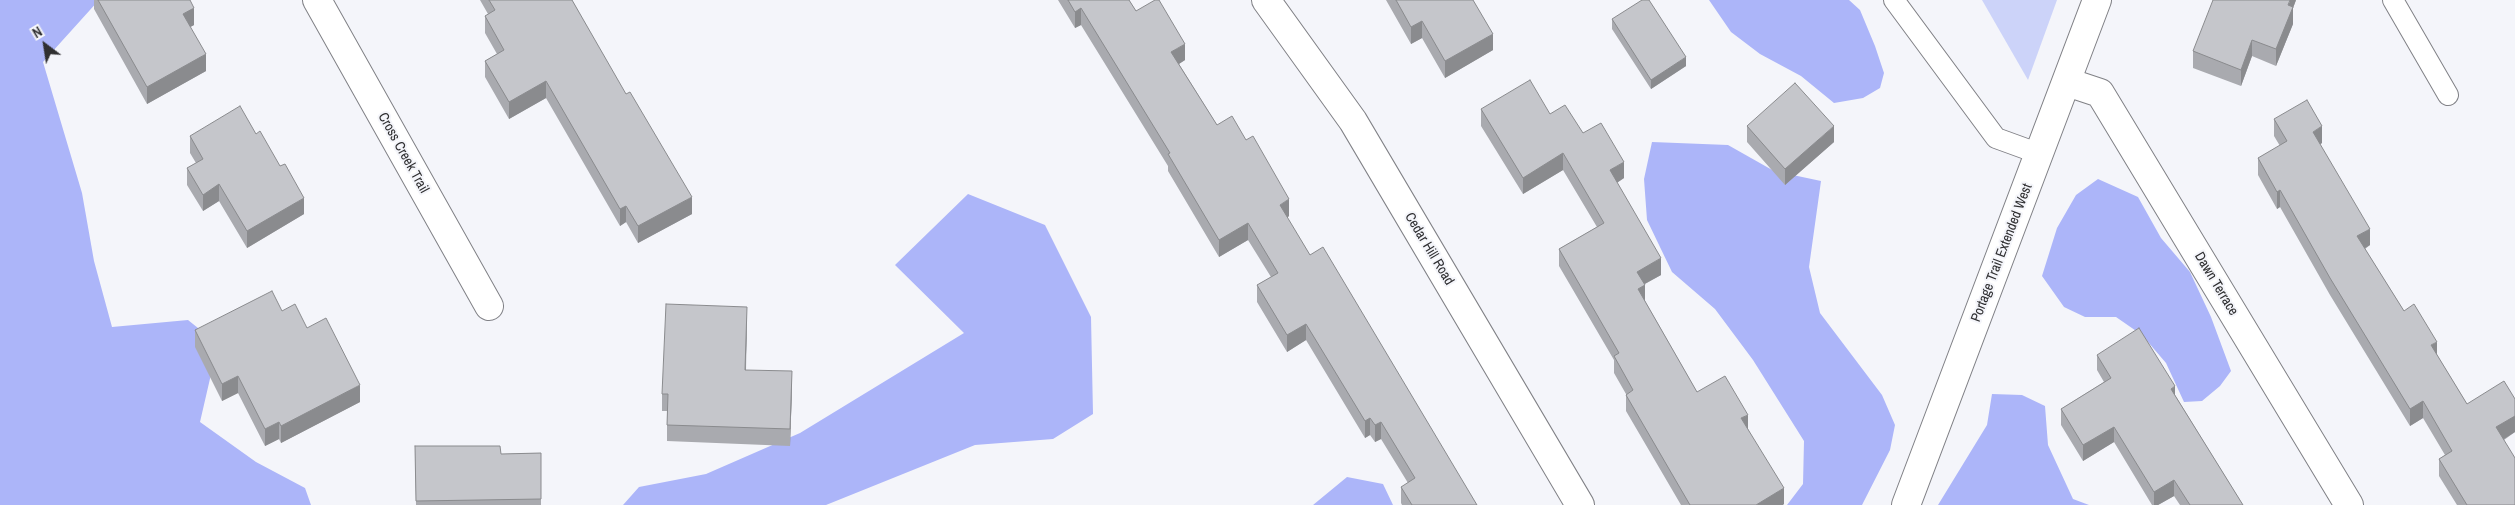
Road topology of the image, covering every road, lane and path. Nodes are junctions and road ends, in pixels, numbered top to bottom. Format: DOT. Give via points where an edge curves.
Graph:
graph roads {
  1 [pos="317,0"];
  2 [pos="1266,0"];
  3 [pos="1894,0"];
  4 [pos="2097,0"];
  5 [pos="2393,0"];
  6 [pos="2066,82"];
  7 [pos="2448,95"];
  8 [pos="2040,154"];
  9 [pos="489,306"];
  10 [pos="1580,505"];
  11 [pos="1906,505"];
  12 [pos="2349,505"];
  1 -- 9 [label="street, Cross Creek Trail"];
  2 -- 10 [label="street, Cedar Hill Road" via="1353,121"];
  3 -- 8 [label="lane" via="1996,138"];
  4 -- 6 [label="street, Portage Trail Extended West"];
  5 -- 7 [label="lane"];
  6 -- 8 [label="street, Portage Trail Extended West"];
  6 -- 12 [label="street, Dawn Terrace" via="2100,93"];
  8 -- 11 [label="street, Portage Trail Extended West"];
}
